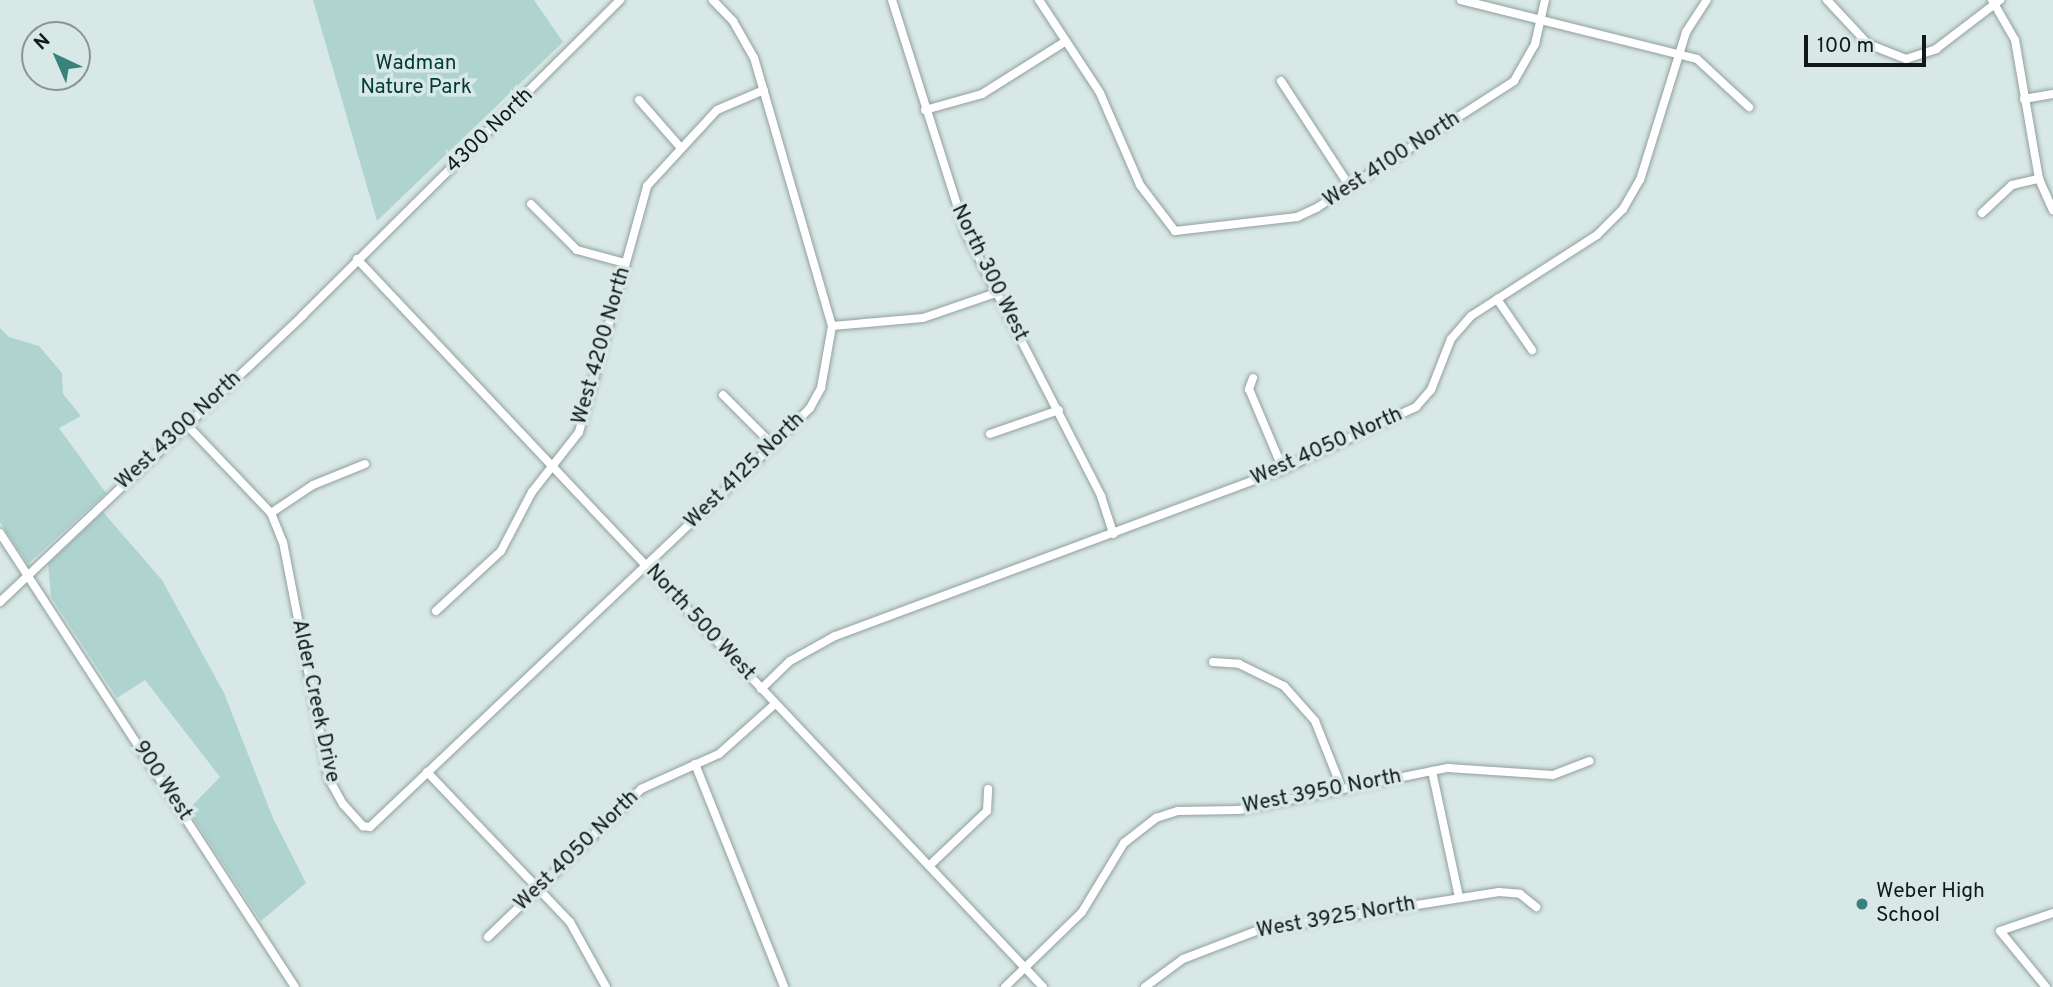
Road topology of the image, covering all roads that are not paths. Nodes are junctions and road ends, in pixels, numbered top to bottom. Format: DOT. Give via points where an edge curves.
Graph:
graph roads {
  1 [pos="620,0"];
  2 [pos="713,0"];
  3 [pos="892,0"];
  4 [pos="1039,0"];
  5 [pos="1461,0"];
  6 [pos="1545,0"];
  7 [pos="1707,0"];
  8 [pos="1828,0"];
  9 [pos="1996,1"];
  10 [pos="1540,21"];
  11 [pos="1066,41"];
  12 [pos="1680,54"];
  13 [pos="1281,81"];
  14 [pos="764,90"];
  15 [pos="2053,94"];
  16 [pos="2024,99"];
  17 [pos="639,100"];
  18 [pos="1749,107"];
  19 [pos="925,110"];
  20 [pos="680,147"];
  21 [pos="2039,179"];
  22 [pos="1350,187"];
  23 [pos="531,204"];
  24 [pos="2053,210"];
  25 [pos="1982,213"];
  26 [pos="357,259"];
  27 [pos="625,263"];
  28 [pos="996,293"];
  29 [pos="1497,299"];
  30 [pos="832,326"];
  31 [pos="1532,350"];
  32 [pos="1253,378"];
  33 [pos="723,395"];
  34 [pos="1059,410"];
  35 [pos="186,424"];
  36 [pos="990,434"];
  37 [pos="772,445"];
  38 [pos="365,464"];
  39 [pos="555,468"];
  40 [pos="1283,469"];
  41 [pos="271,513"];
  42 [pos="0,533"];
  43 [pos="1113,534"];
  44 [pos="646,564"];
  45 [pos="28,574"];
  46 [pos="0,602"];
  47 [pos="436,611"];
  48 [pos="1213,662"];
  49 [pos="761,689"];
  50 [pos="775,704"];
  51 [pos="1589,761"];
  52 [pos="695,764"];
  53 [pos="1432,771"];
  54 [pos="428,772"];
  55 [pos="988,789"];
  56 [pos="1342,789"];
  57 [pos="929,866"];
  58 [pos="538,888"];
  59 [pos="1459,897"];
  60 [pos="1536,907"];
  61 [pos="2053,913"];
  62 [pos="488,937"];
  63 [pos="1025,968"];
  64 [pos="295,987"];
  65 [pos="606,987"];
  66 [pos="785,987"];
  67 [pos="1004,987"];
  68 [pos="1043,987"];
  69 [pos="1145,987"];
  70 [pos="2046,987"];
  1 -- 26 [label="street, 4300 North"];
  2 -- 14 [label="street" via="733,21"];
  3 -- 19 [label="street, North 300 West"];
  4 -- 11 [label="street"];
  5 -- 10 [label="street"];
  6 -- 10 [label="street, West 4100 North"];
  7 -- 12 [label="street, West 4050 North" via="1686,32"];
  8 -- 9 [label="street" via="1868,44 1896,58 1936,49"];
  9 -- 16 [label="street" via="2015,40"];
  10 -- 12 [label="street"];
  10 -- 22 [label="street, West 4100 North" via="1525,64 1501,93"];
  11 -- 19 [label="street" via="982,94"];
  11 -- 22 [label="street, West 4100 North" via="1100,93 1140,185 1175,231 1297,217"];
  12 -- 18 [label="street" via="1710,66"];
  12 -- 29 [label="street, West 4050 North" via="1640,180 1623,209 1597,235"];
  13 -- 22 [label="street"];
  14 -- 20 [label="street, West 4200 North" via="717,110"];
  14 -- 30 [label="street"];
  15 -- 16 [label="street"];
  16 -- 21 [label="street"];
  17 -- 20 [label="street"];
  19 -- 28 [label="street, North 300 West" via="947,185"];
  20 -- 27 [label="street, West 4200 North" via="647,186"];
  21 -- 24 [label="street"];
  21 -- 25 [label="street" via="2012,185"];
  23 -- 27 [label="street" via="577,250"];
  26 -- 35 [label="street, West 4300 North"];
  26 -- 39 [label="street, North 500 West"];
  27 -- 39 [label="street, West 4200 North" via="579,432"];
  28 -- 30 [label="street" via="923,318"];
  28 -- 34 [label="street, North 300 West"];
  29 -- 31 [label="street"];
  29 -- 40 [label="street, West 4050 North" via="1471,316 1451,339 1431,390 1416,407"];
  30 -- 37 [label="street, West 4125 North" via="821,388 810,408"];
  32 -- 40 [label="street" via="1249,389"];
  33 -- 37 [label="street"];
  34 -- 36 [label="street"];
  34 -- 43 [label="street, North 300 West" via="1101,496"];
  35 -- 41 [label="street, Alder Creek Drive"];
  35 -- 45 [label="street, West 4300 North"];
  37 -- 44 [label="street, West 4125 North"];
  38 -- 41 [label="street" via="313,485"];
  39 -- 44 [label="street, North 500 West"];
  39 -- 47 [label="street, West 4200 North" via="532,492 501,551"];
  40 -- 43 [label="street, West 4050 North"];
  41 -- 54 [label="street, Alder Creek Drive" via="283,542 324,762 335,793 363,827 370,827"];
  42 -- 45 [label="street, 900 West"];
  43 -- 49 [label="street, West 4050 North" via="835,636 790,661"];
  44 -- 49 [label="street, North 500 West"];
  44 -- 54 [label="street, Alder Creek Drive"];
  45 -- 46 [label="street, West 4300 North"];
  45 -- 64 [label="street, 900 West"];
  48 -- 56 [label="street" via="1259,671 1292,694 1315,721"];
  49 -- 50 [label="street, North 500 West"];
  50 -- 52 [label="street, West 4050 North" via="727,748"];
  50 -- 57 [label="street, North 500 West"];
  51 -- 53 [label="street, West 3950 North" via="1553,775 1474,768"];
  52 -- 58 [label="street, West 4050 North" via="641,789"];
  52 -- 66 [label="street"];
  53 -- 56 [label="street, West 3950 North"];
  53 -- 59 [label="street"];
  54 -- 58 [label="street"];
  55 -- 57 [label="street" via="987,811"];
  56 -- 63 [label="street, West 3950 North" via="1239,810 1178,811 1156,818 1124,843 1082,912"];
  57 -- 63 [label="street, North 500 West"];
  58 -- 62 [label="street, West 4050 North"];
  58 -- 65 [label="street" via="570,922"];
  59 -- 60 [label="street, West 3925 North" via="1520,894"];
  59 -- 69 [label="street, West 3925 North" via="1247,933 1183,959"];
  61 -- 70 [label="street" via="2000,931"];
  63 -- 67 [label="street, West 3950 North"];
  63 -- 68 [label="street, North 500 West"];
}
